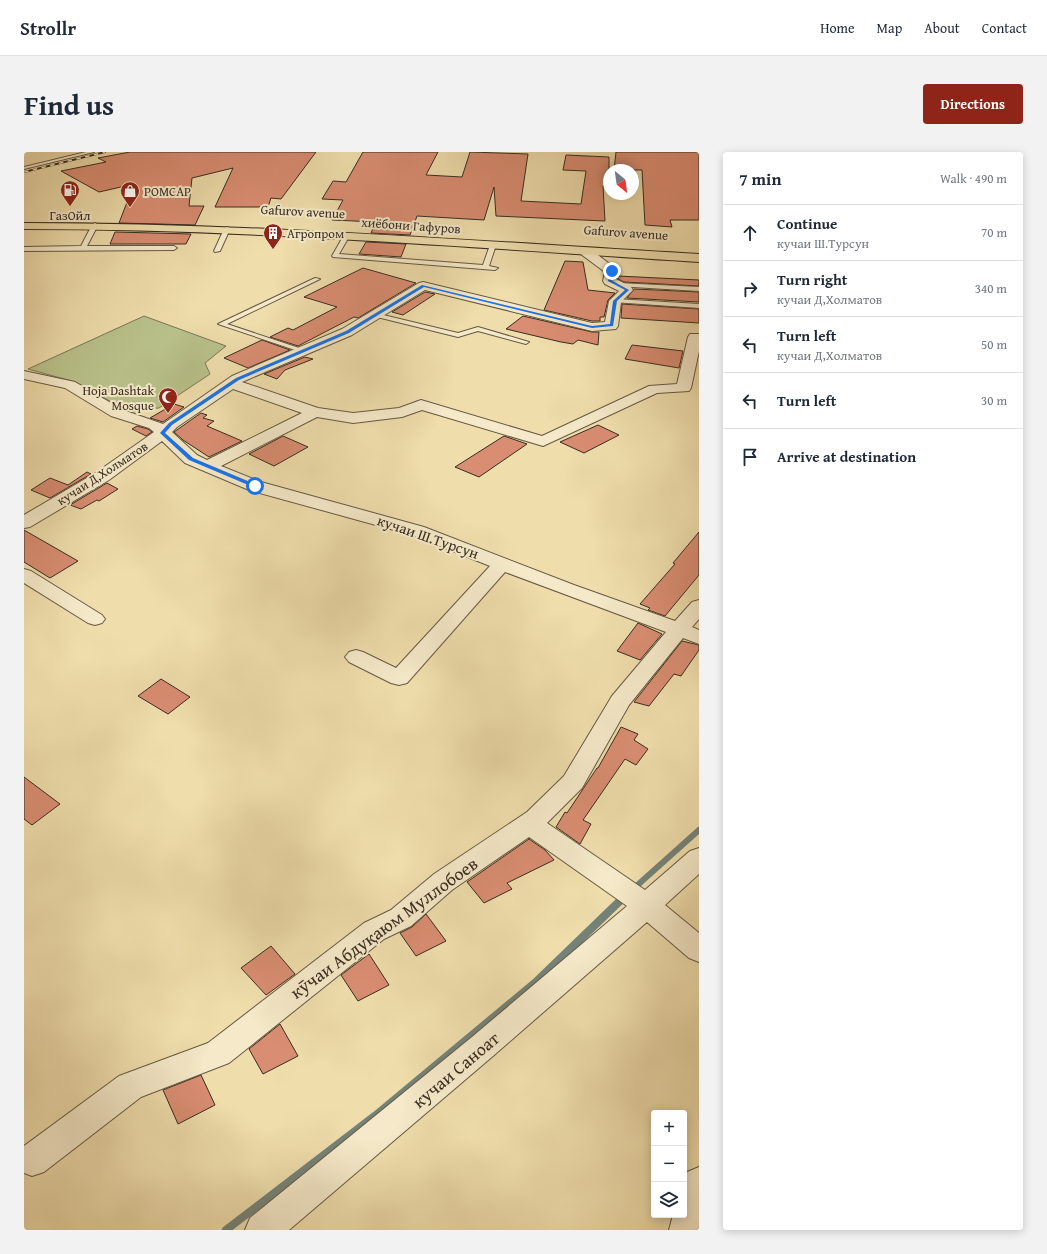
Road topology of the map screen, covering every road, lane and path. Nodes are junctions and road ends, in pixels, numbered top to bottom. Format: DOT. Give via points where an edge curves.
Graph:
graph roads {
  1 [pos="92,152"];
  2 [pos="24,168"];
  3 [pos="24,219"];
  4 [pos="95,225"];
  5 [pos="24,226"];
  6 [pos="227,229"];
  7 [pos="347,235"];
  8 [pos="411,235"];
  9 [pos="493,245"];
  10 [pos="83,248"];
  11 [pos="174,248"];
  12 [pos="24,249"];
  13 [pos="699,249"];
  14 [pos="217,251"];
  15 [pos="586,252"];
  16 [pos="699,258"];
  17 [pos="485,267"];
  18 [pos="495,268"];
  19 [pos="317,278"];
  20 [pos="618,285"];
  21 [pos="699,289"];
  22 [pos="615,301"];
  23 [pos="699,306"];
  24 [pos="375,315"];
  25 [pos="699,338"];
  26 [pos="526,342"];
  27 [pos="303,351"];
  28 [pos="24,375"];
  29 [pos="230,383"];
  30 [pos="315,412"];
  31 [pos="163,433"];
  32 [pos="208,466"];
  33 [pos="24,506"];
  34 [pos="41,512"];
  35 [pos="24,523"];
  36 [pos="502,564"];
  37 [pos="24,575"];
  38 [pos="699,606"];
  39 [pos="95,619"];
  40 [pos="689,633"];
  41 [pos="356,657"];
  42 [pos="529,824"];
  43 [pos="699,858"];
  44 [pos="634,897"];
  45 [pos="699,950"];
  46 [pos="32,1160"];
  47 [pos="699,1184"];
  48 [pos="262,1230"];
  49 [pos="686,1230"];
  1 -- 2 [label="lane"];
  3 -- 8 [label="highway, Gafurov avenue" via="205,220"];
  4 -- 5 [label="highway, хиёбони Гафуров"];
  4 -- 6 [label="highway, хиёбони Гафуров"];
  4 -- 10 [label="lane"];
  6 -- 7 [label="highway, хиёбони Гафуров"];
  6 -- 14 [label="lane"];
  7 -- 8 [label="highway, хиёбони Гафуров"];
  7 -- 17 [label="lane" via="335,256"];
  8 -- 9 [label="highway, хиёбони Гафуров"];
  8 -- 13 [label="highway, Gafurov avenue"];
  9 -- 15 [label="highway, хиёбони Гафуров"];
  9 -- 17 [label="lane"];
  10 -- 11 [label="lane"];
  10 -- 12 [label="lane"];
  15 -- 16 [label="highway, хиёбони Гафуров"];
  15 -- 20 [label="street" via="612,271 609,281"];
  17 -- 18 [label="lane"];
  19 -- 27 [label="lane" via="221,324"];
  20 -- 21 [label="lane"];
  20 -- 22 [label="street" via="627,290"];
  22 -- 23 [label="lane"];
  22 -- 24 [label="street, кучаи Д,Холматов" via="612,326 592,327 423,286"];
  24 -- 26 [label="lane" via="458,335 478,329"];
  24 -- 27 [label="street, кучаи Д,Холматов" via="348,332"];
  25 -- 30 [label="street" via="695,337 684,388 654,389 543,442 421,405 402,412 353,418"];
  27 -- 29 [label="street, кучаи Д,Холматов"];
  28 -- 31 [label="street, кучаи Д,Холматов" via="70,385 117,413 155,425"];
  29 -- 30 [label="street"];
  29 -- 31 [label="street, кучаи Д,Холматов" via="170,424"];
  30 -- 32 [label="street"];
  31 -- 32 [label="street, кучаи Ш.Турсун" via="191,459"];
  31 -- 34 [label="street, кучаи Д,Холматов" via="103,476"];
  32 -- 36 [label="street, кучаи Ш.Турсун" via="255,486 418,531"];
  33 -- 34 [label="street, кучаи Д,Холматов"];
  34 -- 35 [label="street, кучаи Д,Холматов"];
  36 -- 40 [label="street, кучаи Ш.Турсун"];
  36 -- 41 [label="street" via="399,678"];
  37 -- 39 [label="street"];
  38 -- 40 [label="street, кӯчаи Абдуқаюм Муллобоев"];
  40 -- 42 [label="street, кӯчаи Абдуқаюм Муллобоев" via="620,701 573,782"];
  42 -- 44 [label="street"];
  42 -- 46 [label="street, кӯчаи Абдуқаюм Муллобоев" via="442,882 401,918 374,931 218,1053 130,1086"];
  43 -- 44 [label="street, кучаи Саноат"];
  44 -- 45 [label="street"];
  44 -- 48 [label="street, кучаи Саноат" via="466,1062"];
  47 -- 49 [label="street"];
}
